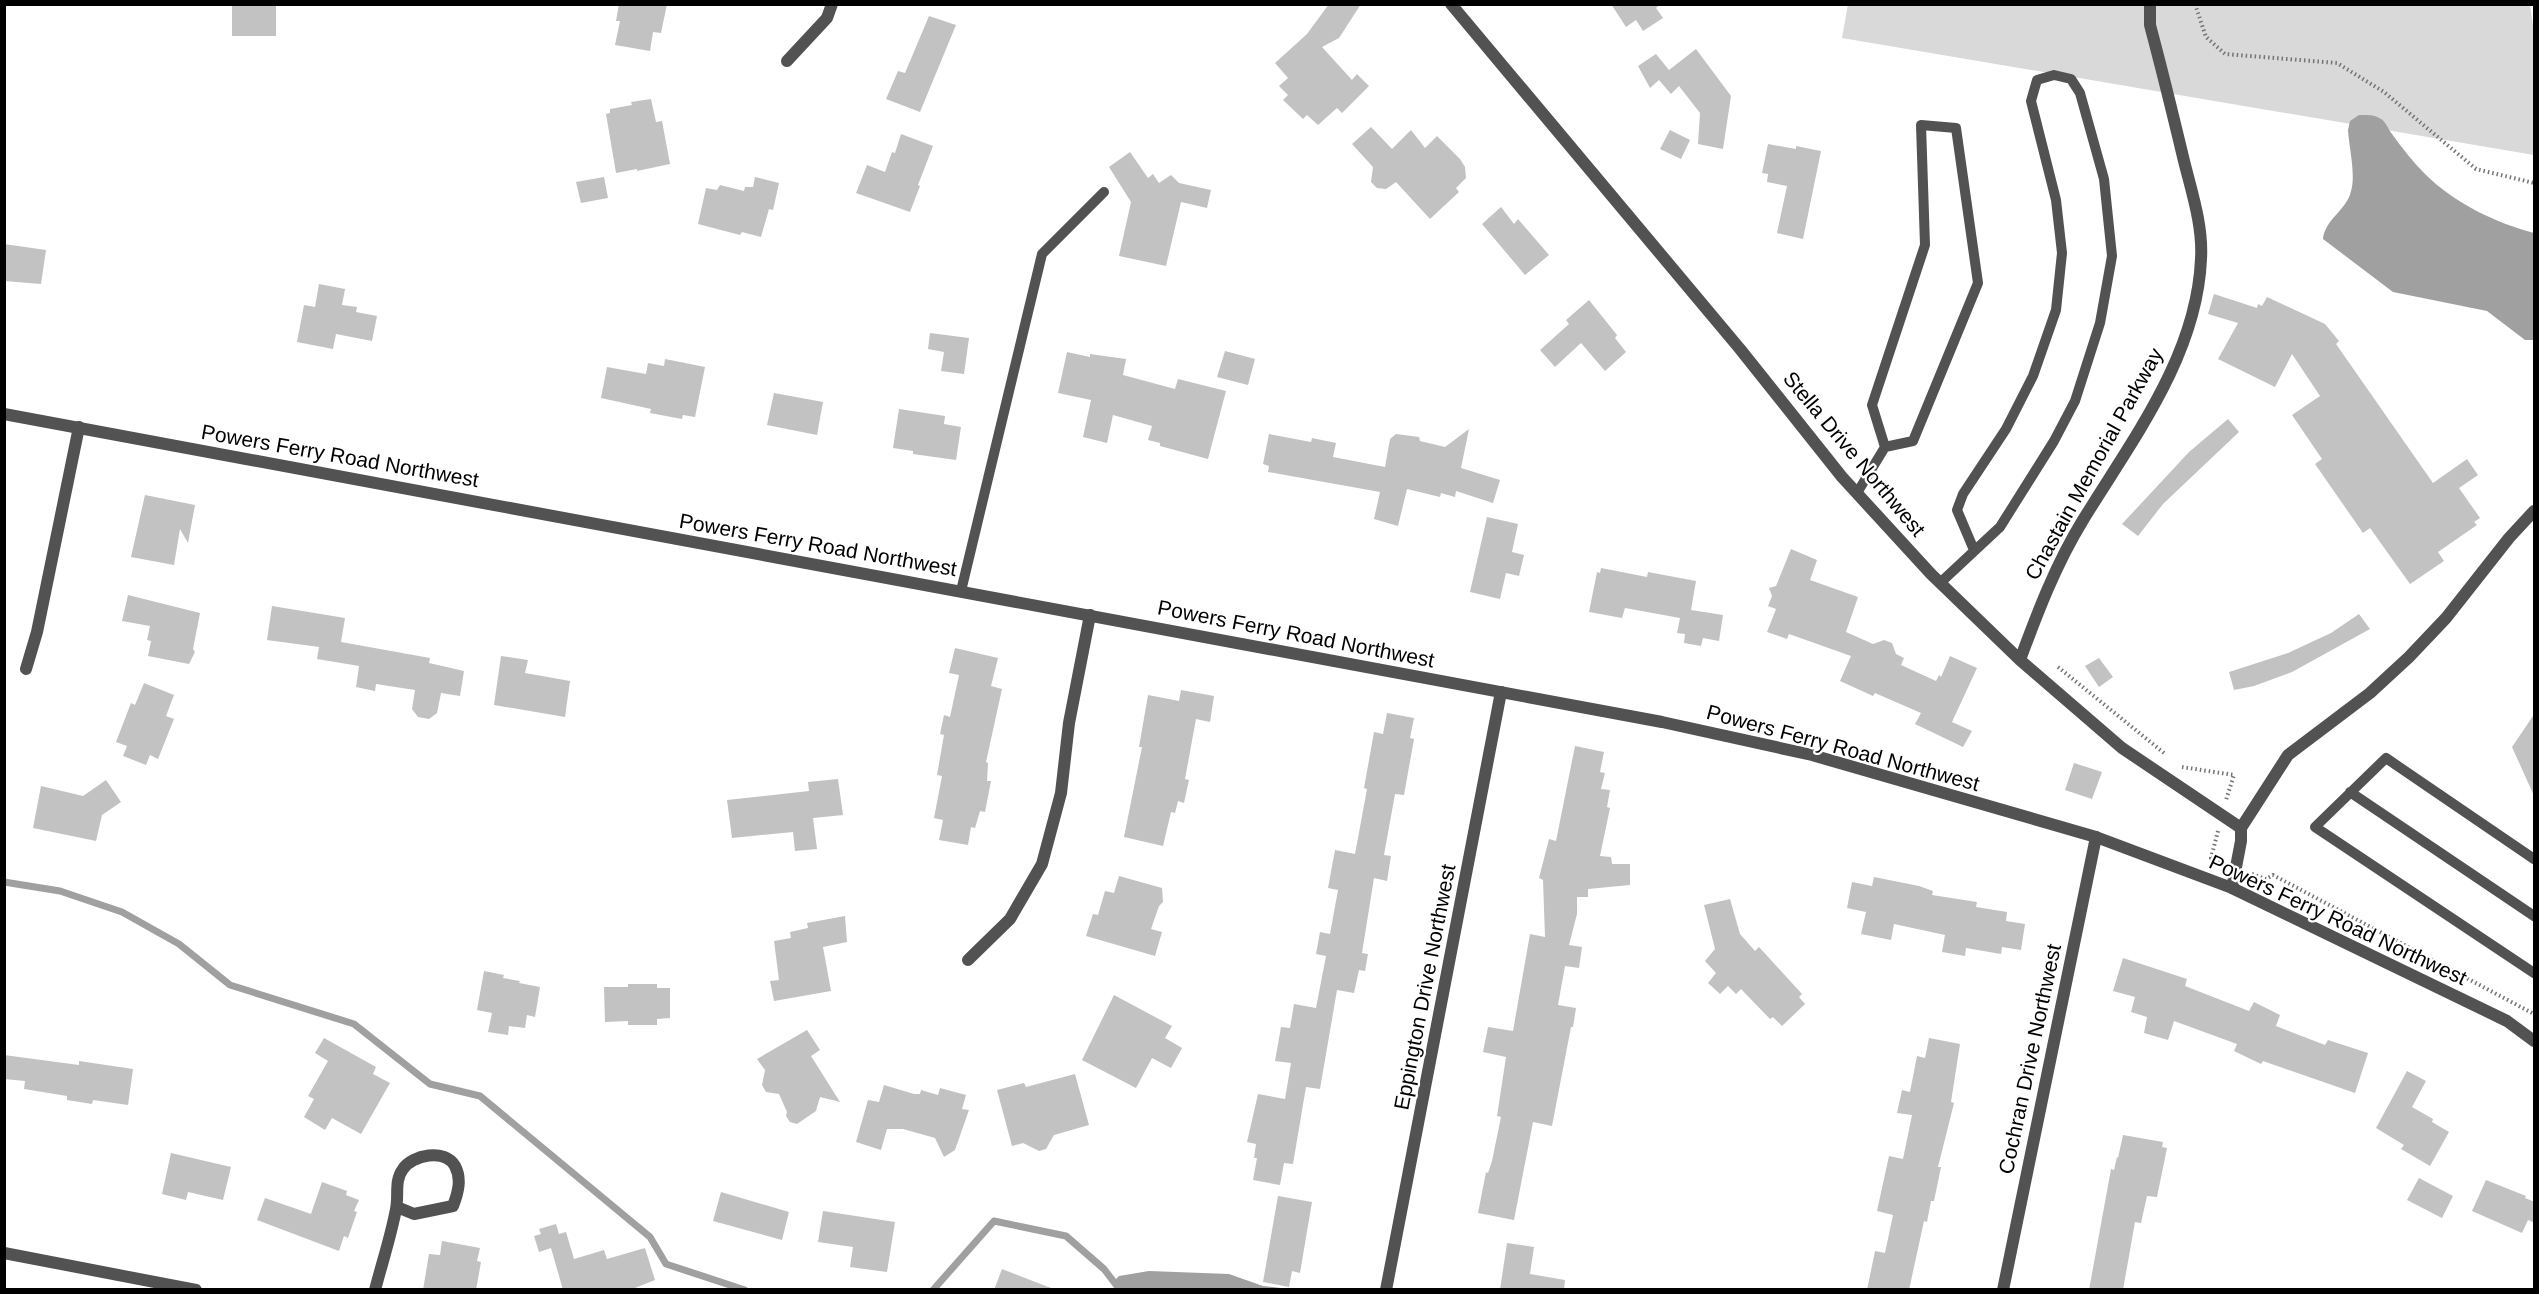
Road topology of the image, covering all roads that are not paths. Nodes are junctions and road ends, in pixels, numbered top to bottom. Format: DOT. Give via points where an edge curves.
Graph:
graph roads {
  1 [pos="832,4"];
  2 [pos="1450,4"];
  3 [pos="2150,4"];
  4 [pos="787,61"];
  5 [pos="1104,192"];
  6 [pos="4,414"];
  7 [pos="79,427"];
  8 [pos="1885,447"];
  9 [pos="1857,493"];
  10 [pos="2535,511"];
  11 [pos="1974,550"];
  12 [pos="1941,583"];
  13 [pos="961,591"];
  14 [pos="1090,615"];
  15 [pos="2020,660"];
  16 [pos="26,669"];
  17 [pos="1502,692"];
  18 [pos="2350,792"];
  19 [pos="2241,828"];
  20 [pos="2096,837"];
  21 [pos="2535,859"];
  22 [pos="2232,888"];
  23 [pos="2535,916"];
  24 [pos="968,960"];
  25 [pos="2535,973"];
  26 [pos="2535,1041"];
  27 [pos="397,1207"];
  28 [pos="4,1253"];
  29 [pos="196,1290"];
  30 [pos="375,1290"];
  31 [pos="1386,1290"];
  32 [pos="2003,1290"];
  1 -- 4 [label="street" via="827,18"];
  2 -- 9 [label="street, Stella Drive Northwest"];
  3 -- 15 [label="street, Chastain Memorial Parkway" via="2150,25 2199,220 2202,257 2197,298 2186,334 2159,394 2060,560"];
  5 -- 13 [label="lane" via="1042,254"];
  6 -- 7 [label="street, Powers Ferry Road Northwest"];
  7 -- 13 [label="street, Powers Ferry Road Northwest"];
  7 -- 16 [label="street" via="38,632"];
  8 -- 8 [label="lane" via="1872,405 1926,245 1921,125 1956,128 1978,283 1913,441"];
  8 -- 9 [label="lane"];
  9 -- 12 [label="street, Stella Drive Northwest"];
  10 -- 19 [label="street" via="2409,657 2370,693 2288,755"];
  11 -- 11 [label="lane" via="2000,527 2075,400 2100,323 2112,256 2104,179 2080,93 2071,79 2054,75 2037,80 2031,101 2057,210 2062,253 2056,310 2033,376 1957,510"];
  11 -- 12 [label="lane"];
  12 -- 15 [label="street, Stella Drive Northwest"];
  13 -- 14 [label="street, Powers Ferry Road Northwest"];
  14 -- 17 [label="street, Powers Ferry Road Northwest"];
  14 -- 24 [label="street" via="1069,723 1061,793 1042,864 1010,919"];
  15 -- 19 [label="street, Stella Drive Northwest" via="2122,748"];
  17 -- 20 [label="street, Powers Ferry Road Northwest" via="1812,755"];
  17 -- 31 [label="street, Eppington Drive Northwest"];
  18 -- 21 [label="lane" via="2386,758"];
  18 -- 23 [label="lane"];
  18 -- 25 [label="lane" via="2315,827"];
  19 -- 22 [label="street"];
  20 -- 22 [label="street, Powers Ferry Road Northwest"];
  20 -- 32 [label="street, Cochran Drive Northwest"];
  22 -- 26 [label="street, Powers Ferry Road Northwest" via="2507,1021"];
  27 -- 27 [label="street" via="414,1214 453,1206 460,1190 454,1166 445,1157 424,1155 404,1167 397,1179"];
  27 -- 30 [label="street"];
  28 -- 29 [label="street"];
}
